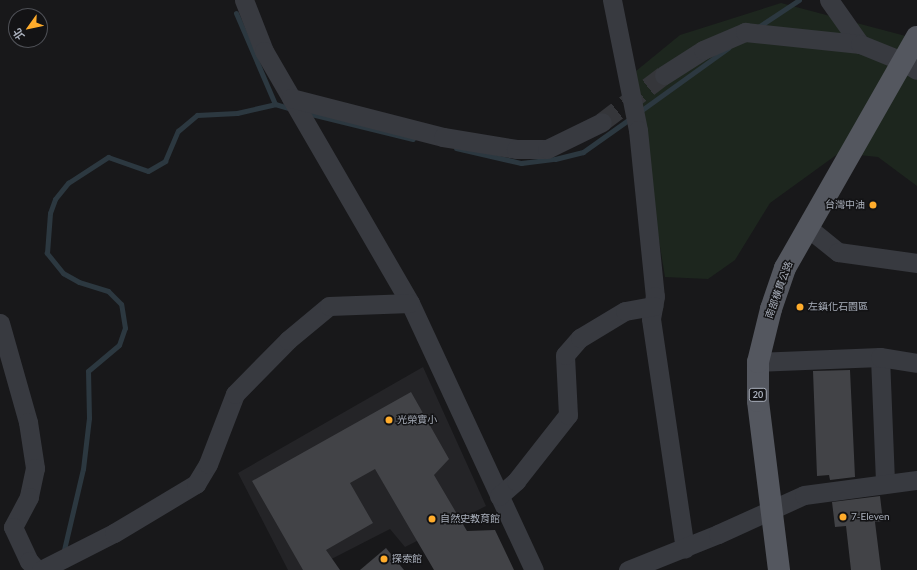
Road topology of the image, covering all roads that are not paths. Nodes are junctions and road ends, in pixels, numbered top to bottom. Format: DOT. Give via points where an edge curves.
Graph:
graph roads {
  1 [pos="244,0"];
  2 [pos="612,0"];
  3 [pos="829,0"];
  4 [pos="916,39"];
  5 [pos="860,44"];
  6 [pos="910,66"];
  7 [pos="664,75"];
  8 [pos="290,98"];
  9 [pos="602,122"];
  10 [pos="807,228"];
  11 [pos="917,263"];
  12 [pos="410,303"];
  13 [pos="654,306"];
  14 [pos="0,323"];
  15 [pos="880,357"];
  16 [pos="758,362"];
  17 [pos="917,363"];
  18 [pos="917,480"];
  19 [pos="885,482"];
  20 [pos="499,496"];
  21 [pos="773,509"];
  22 [pos="685,548"];
  23 [pos="37,570"];
  24 [pos="41,570"];
  25 [pos="534,570"];
  26 [pos="628,570"];
  27 [pos="779,570"];
  1 -- 8 [label="lane" via="264,51"];
  2 -- 13 [label="lane" via="638,130 656,296"];
  3 -- 5 [label="lane"];
  4 -- 6 [label="main road, 南部橫貫公路 / 20"];
  5 -- 6 [label="lane"];
  5 -- 7 [label="lane" via="745,32 703,50"];
  6 -- 10 [label="main road, 南部橫貫公路 / 20"];
  8 -- 9 [label="lane" via="443,137 516,149 547,149"];
  8 -- 12 [label="lane"];
  10 -- 11 [label="lane" via="838,252"];
  10 -- 16 [label="main road, 南部橫貫公路 / 20" via="783,275 771,309"];
  12 -- 20 [label="lane"];
  12 -- 24 [label="lane" via="329,306 288,340 235,394 208,464 196,484 114,533"];
  13 -- 20 [label="lane" via="625,311 580,338 565,355 568,415 516,481"];
  13 -- 22 [label="lane" via="651,319"];
  14 -- 23 [label="lane" via="28,422 35,468 29,497 13,527 29,561"];
  15 -- 16 [label="lane"];
  15 -- 17 [label="lane"];
  15 -- 19 [label="lane"];
  16 -- 21 [label="main road, 南部橫貫公路 / 20" via="758,401"];
  18 -- 19 [label="lane"];
  19 -- 21 [label="lane" via="804,495"];
  20 -- 25 [label="lane"];
  21 -- 22 [label="lane"];
  21 -- 27 [label="main road, 南部橫貫公路 / 20"];
  22 -- 26 [label="lane"];
}
